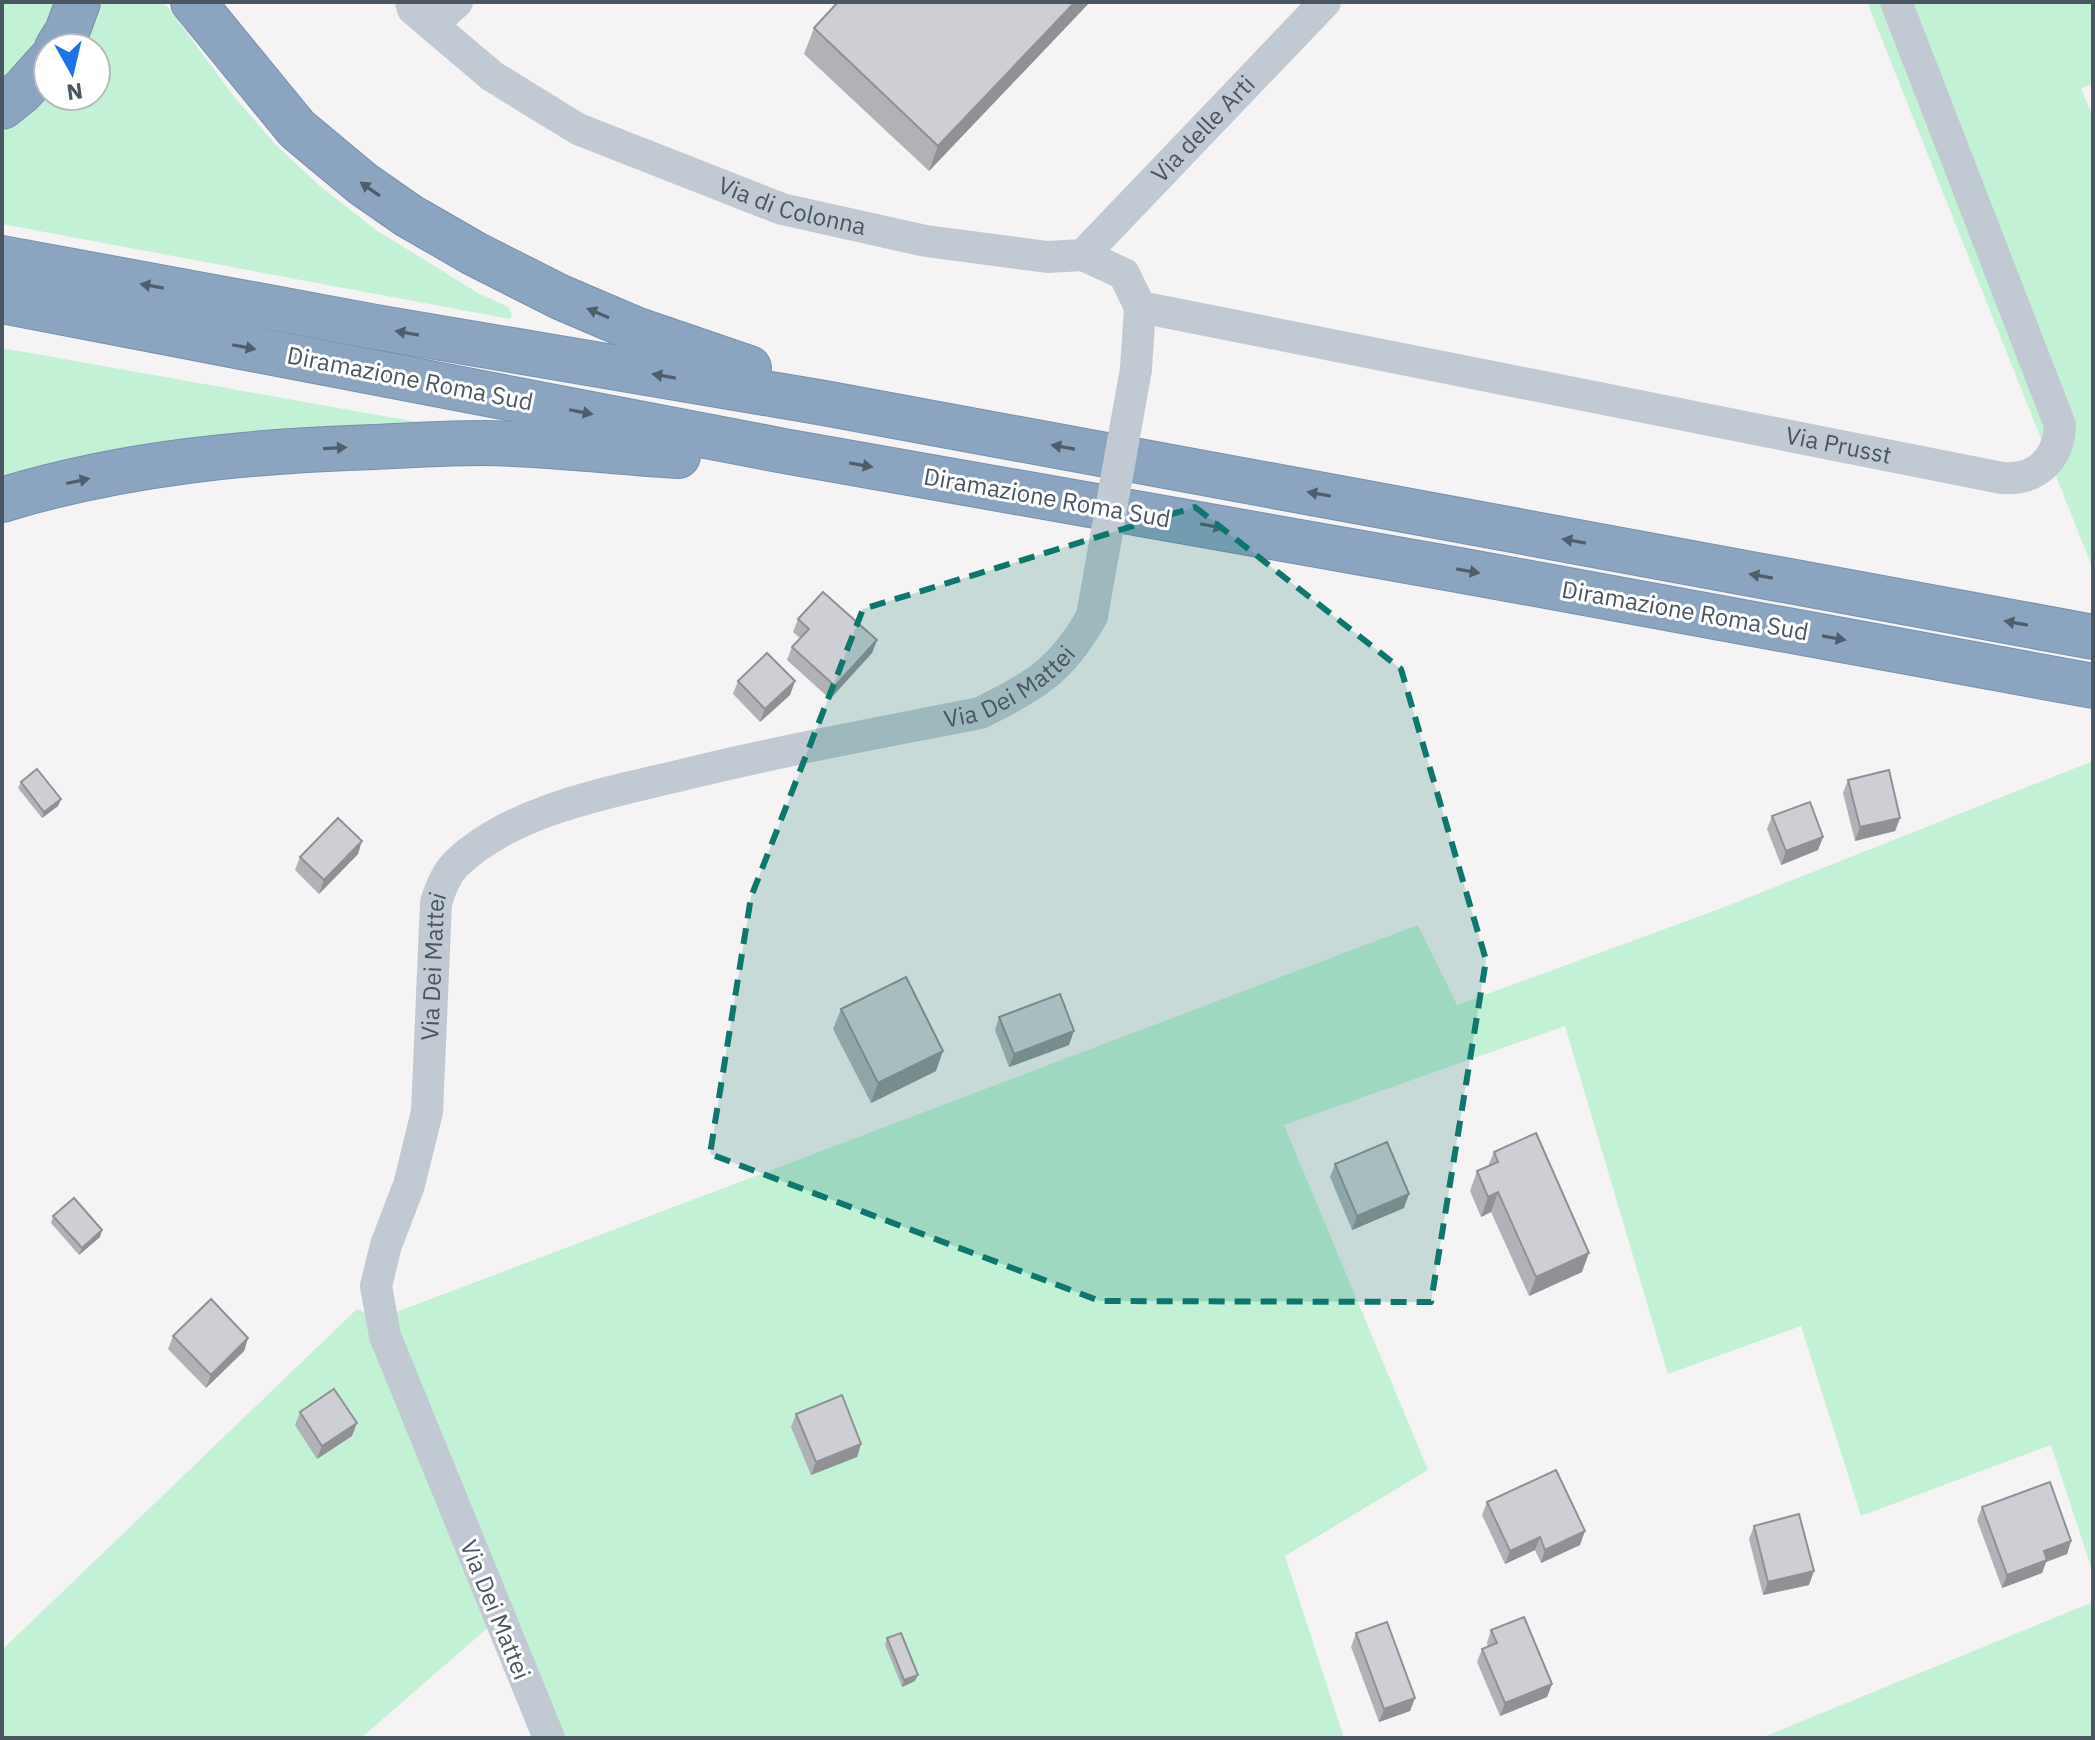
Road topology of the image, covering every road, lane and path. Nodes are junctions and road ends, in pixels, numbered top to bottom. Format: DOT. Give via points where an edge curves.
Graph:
graph roads {
  1 [pos="78,2"];
  2 [pos="193,2"];
  3 [pos="411,2"];
  4 [pos="457,2"];
  5 [pos="1325,2"];
  6 [pos="1896,2"];
  7 [pos="432,25"];
  8 [pos="67,32"];
  9 [pos="32,80"];
  10 [pos="2,107"];
  11 [pos="1083,255"];
  12 [pos="2,258"];
  13 [pos="2,301"];
  14 [pos="1140,307"];
  15 [pos="824,403"];
  16 [pos="784,451"];
  17 [pos="2,500"];
  18 [pos="2093,637"];
  19 [pos="2093,686"];
  20 [pos="549,1738"];
  1 -- 8 [label="highway"];
  15 -- 2 [label="highway, one-way" via="776,379 560,297 430,230 297,129"];
  3 -- 7 [label="street, Via di Colonna"];
  4 -- 7 [label="street"];
  5 -- 11 [label="street, Via delle Arti"];
  6 -- 14 [label="street, Via Prusst" via="2060,425 2056,450 2033,474 2002,478"];
  7 -- 11 [label="street, Via di Colonna" via="492,76 578,129 782,209 926,241 1047,257"];
  9 -- 10 [label="highway"];
  11 -- 14 [label="street, Via di Colonna" via="1124,274"];
  15 -- 12 [label="highway, Diramazione Roma Sud, one-way"];
  13 -- 16 [label="highway, Diramazione Roma Sud, one-way"];
  14 -- 20 [label="street, Via Dei Mattei, bridge" via="1136,369 1092,616 1077,644 1050,674 980,713 742,760 583,799 512,827 454,866 443,883 436,903 427,1112 376,1286 385,1336"];
  18 -- 15 [label="highway, Diramazione Roma Sud, one-way"];
  17 -- 16 [label="highway, one-way" via="174,464 304,450 482,443 714,458"];
  16 -- 19 [label="highway, Diramazione Roma Sud, one-way"];
}
